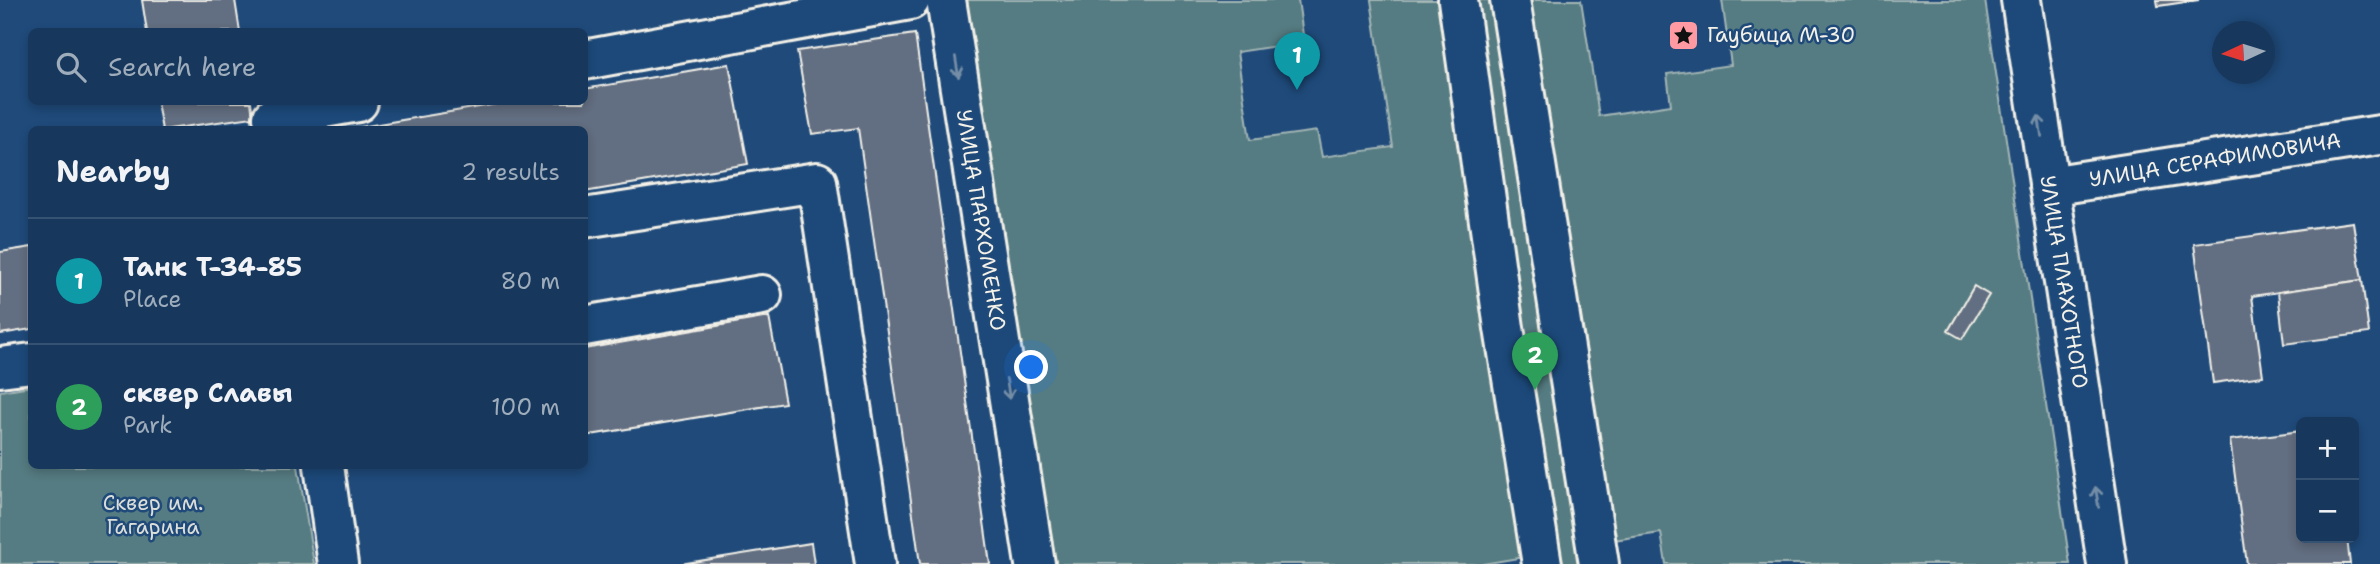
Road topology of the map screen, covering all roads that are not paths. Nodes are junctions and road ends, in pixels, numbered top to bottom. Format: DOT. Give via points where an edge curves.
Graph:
graph roads {
  1 [pos="910,0"];
  2 [pos="946,0"];
  3 [pos="1458,0"];
  4 [pos="1510,0"];
  5 [pos="2021,0"];
  6 [pos="588,59"];
  7 [pos="346,105"];
  8 [pos="274,123"];
  9 [pos="2380,135"];
  10 [pos="2049,186"];
  11 [pos="588,217"];
  12 [pos="762,295"];
  13 [pos="588,325"];
  14 [pos="28,364"];
  15 [pos="0,367"];
  16 [pos="324,469"];
  17 [pos="338,564"];
  18 [pos="875,564"];
  19 [pos="1035,564"];
  20 [pos="1542,564"];
  21 [pos="1599,564"];
  22 [pos="2107,564"];
  1 -- 6 [label="street"];
  2 -- 19 [label="street, УЛИЦА ПАРХОМЕНКО, one-way"];
  3 -- 20 [label="street"];
  4 -- 21 [label="street"];
  10 -- 5 [label="street, УЛИЦА ПЛАХОТНОГО, one-way"];
  7 -- 8 [label="street"];
  9 -- 10 [label="street, УЛИЦА СЕРАФИМОВИЧА"];
  22 -- 10 [label="street, УЛИЦА ПЛАХОТНОГО, one-way"];
  11 -- 18 [label="street" via="817,182"];
  12 -- 13 [label="street"];
  14 -- 15 [label="street"];
  16 -- 17 [label="street"];
}
